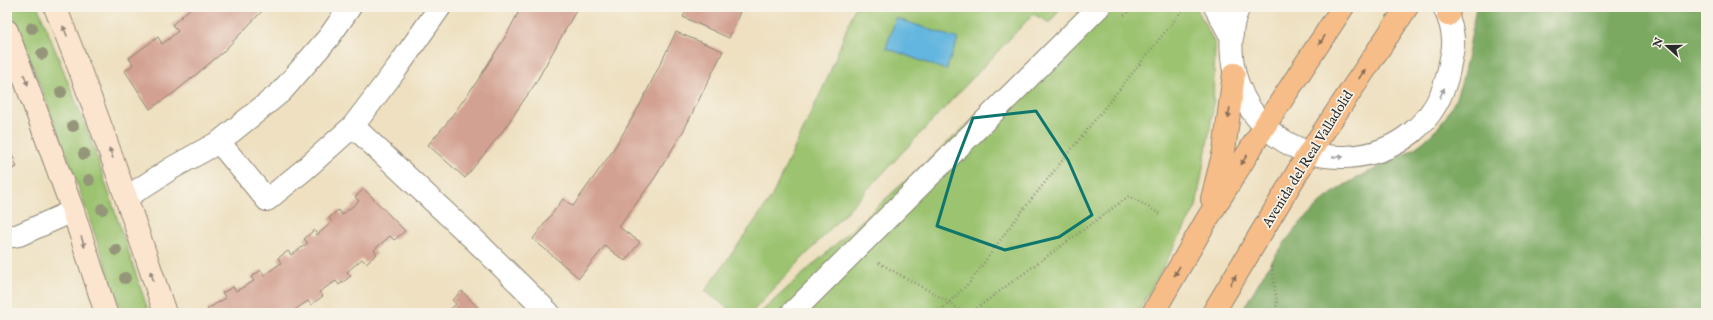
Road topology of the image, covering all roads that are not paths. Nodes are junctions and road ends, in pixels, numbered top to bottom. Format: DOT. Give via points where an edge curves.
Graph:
graph roads {
  1 [pos="55,7"];
  2 [pos="350,7"];
  3 [pos="440,7"];
  4 [pos="1099,7"];
  5 [pos="1215,7"];
  6 [pos="1239,7"];
  7 [pos="1343,7"];
  8 [pos="1407,7"];
  9 [pos="1447,10"];
  10 [pos="7,31"];
  11 [pos="1232,38"];
  12 [pos="1234,74"];
  13 [pos="353,126"];
  14 [pos="1264,126"];
  15 [pos="220,142"];
  16 [pos="1309,152"];
  17 [pos="127,197"];
  18 [pos="73,211"];
  19 [pos="1206,221"];
  20 [pos="7,237"];
  21 [pos="106,313"];
  22 [pos="164,313"];
  23 [pos="549,313"];
  24 [pos="792,313"];
  25 [pos="1153,313"];
  26 [pos="1213,313"];
  17 -- 1 [label="main road, one-way" via="84,76"];
  2 -- 15 [label="street" via="329,37 280,92"];
  3 -- 13 [label="street"];
  4 -- 24 [label="street"];
  5 -- 11 [label="street"];
  6 -- 11 [label="street"];
  7 -- 14 [label="highway, one-way"];
  16 -- 8 [label="highway, Avenida del Real Valladolid, one-way"];
  16 -- 9 [label="street, one-way" via="1332,157 1376,152 1394,144 1421,124 1437,103 1446,85 1454,46"];
  10 -- 18 [label="main road, one-way"];
  11 -- 12 [label="street"];
  12 -- 14 [label="street" via="1242,95"];
  12 -- 19 [label="highway, one-way" via="1224,151"];
  13 -- 15 [label="street" via="266,200"];
  13 -- 23 [label="street"];
  14 -- 16 [label="street" via="1287,143"];
  14 -- 19 [label="highway, one-way"];
  15 -- 17 [label="street" via="172,168"];
  26 -- 16 [label="highway, Avenida del Real Valladolid, one-way"];
  22 -- 17 [label="main road, one-way"];
  18 -- 20 [label="street" via="19,235"];
  18 -- 21 [label="main road, one-way"];
  19 -- 25 [label="highway, one-way"];
}
